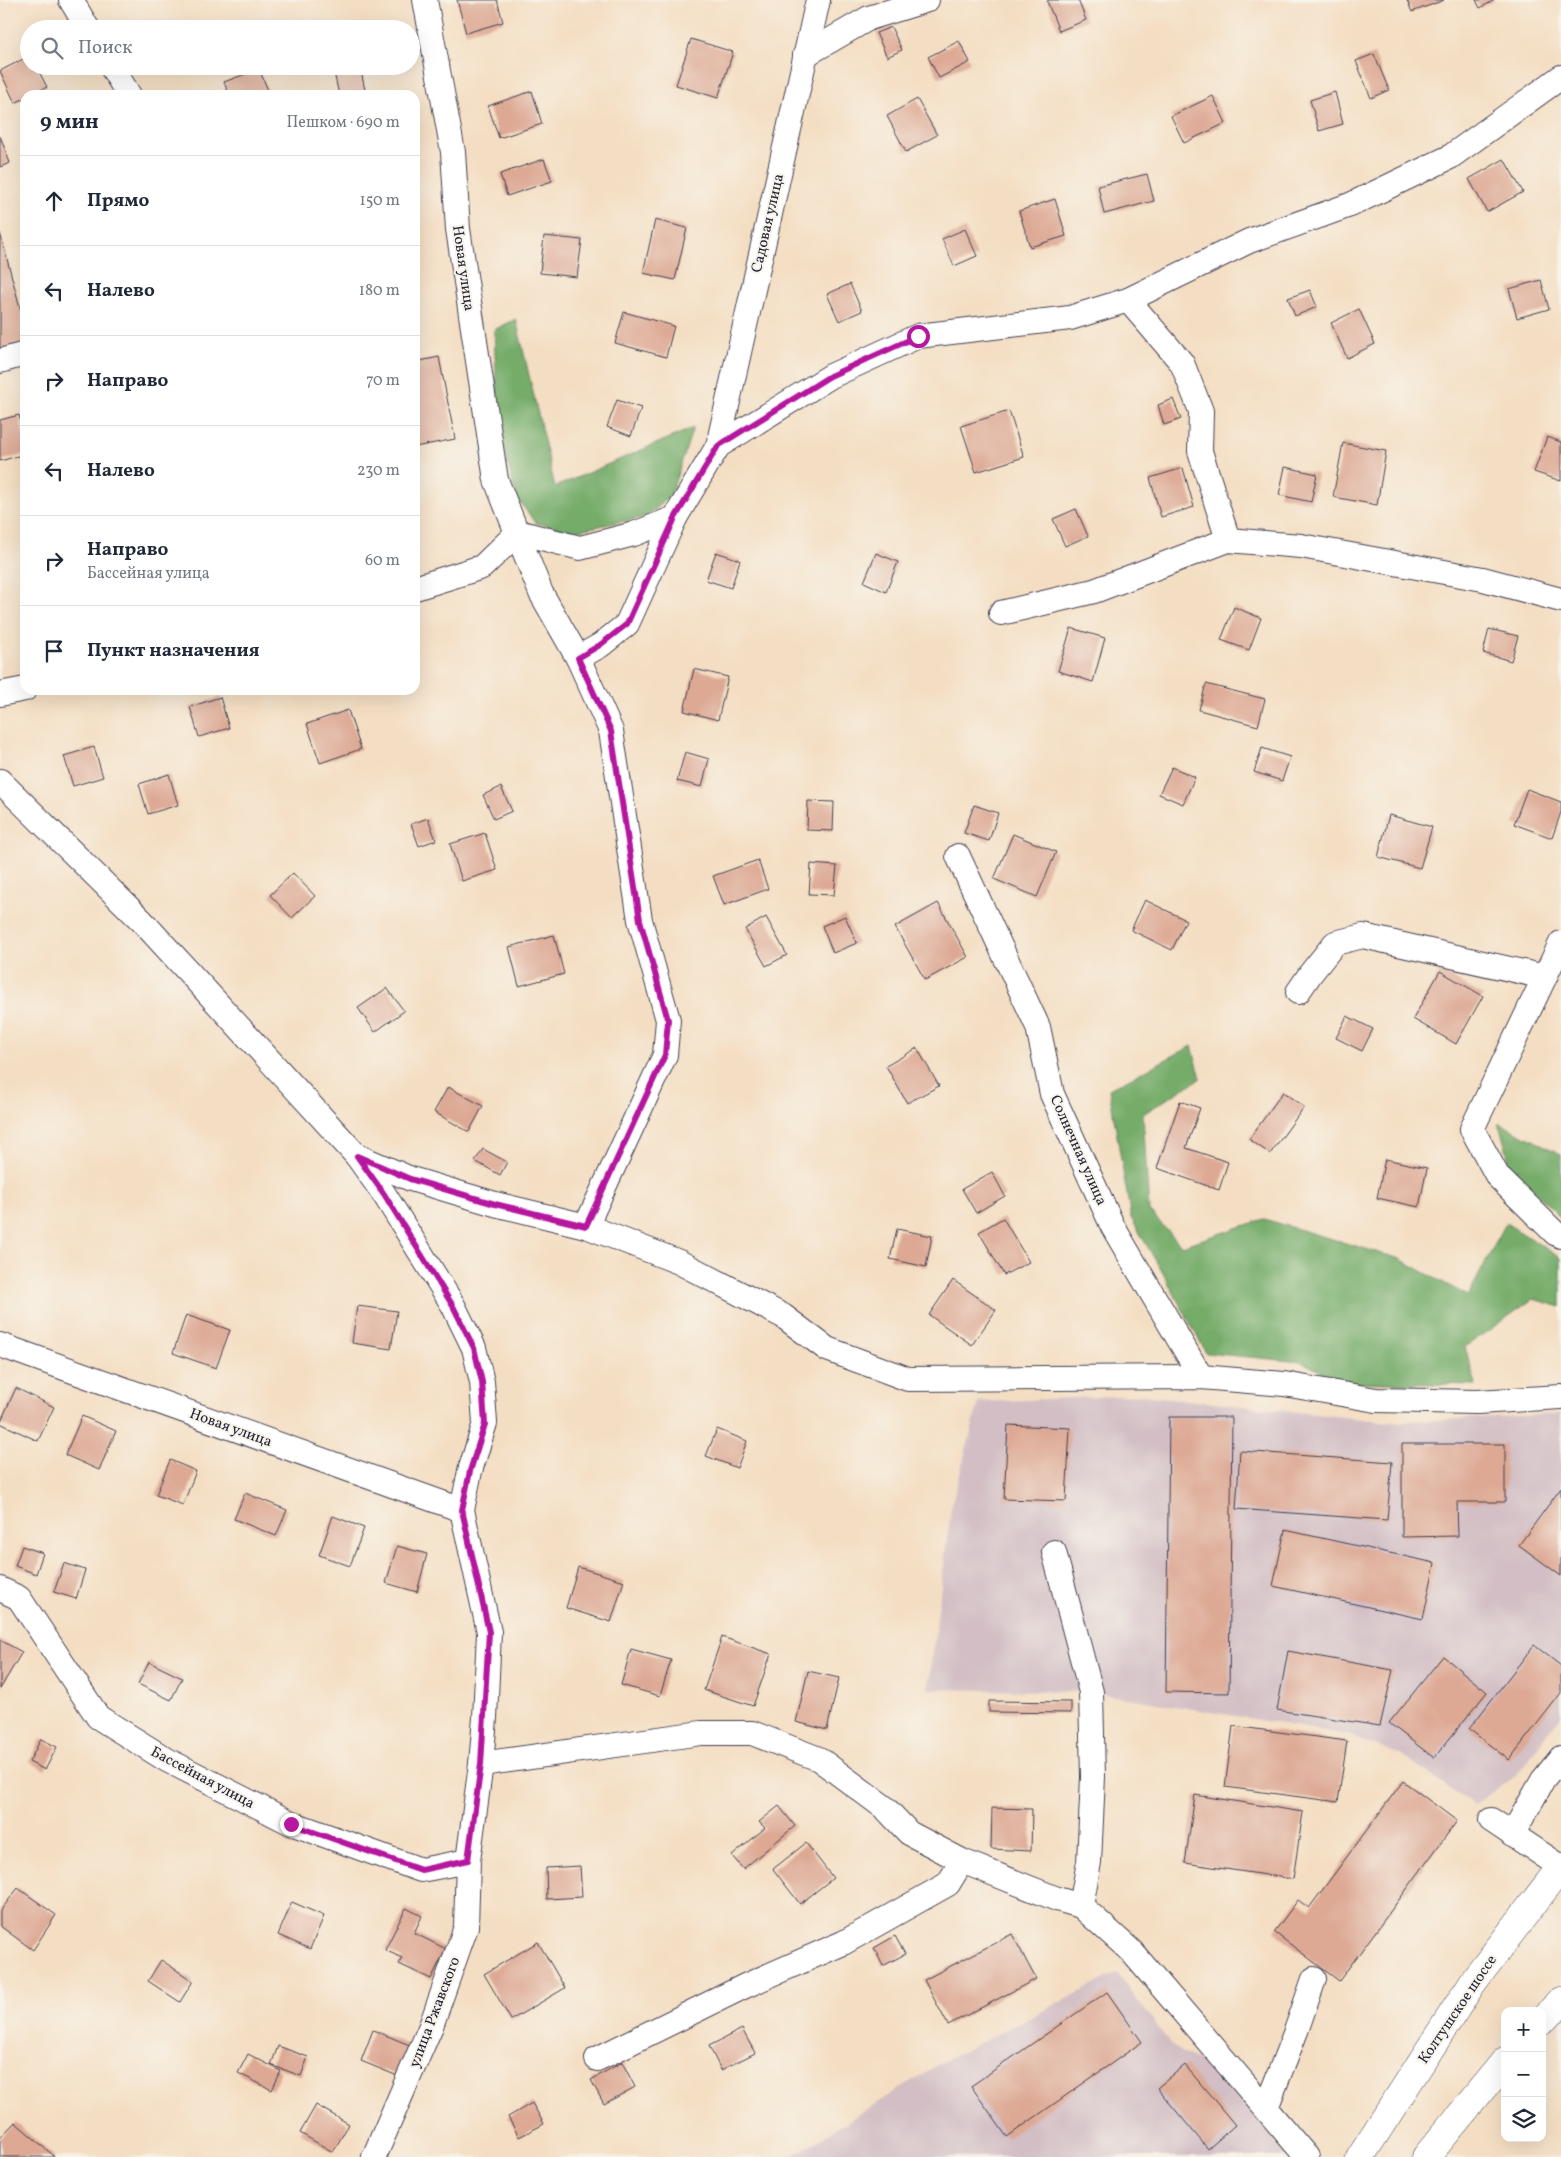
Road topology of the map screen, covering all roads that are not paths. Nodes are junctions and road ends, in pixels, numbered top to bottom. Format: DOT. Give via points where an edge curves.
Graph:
graph roads {
  1 [pos="71,0"];
  2 [pos="425,0"];
  3 [pos="818,0"];
  4 [pos="927,0"];
  5 [pos="83,20"];
  6 [pos="805,55"];
  7 [pos="117,75"];
  8 [pos="1561,77"];
  9 [pos="126,90"];
  10 [pos="1128,300"];
  11 [pos="20,355"];
  12 [pos="0,361"];
  13 [pos="718,446"];
  14 [pos="675,518"];
  15 [pos="518,532"];
  16 [pos="1228,540"];
  17 [pos="420,586"];
  18 [pos="1561,600"];
  19 [pos="1002,612"];
  20 [pos="578,658"];
  21 [pos="20,690"];
  22 [pos="0,694"];
  23 [pos="0,781"];
  24 [pos="958,856"];
  25 [pos="1561,943"];
  26 [pos="1545,977"];
  27 [pos="1298,992"];
  28 [pos="357,1156"];
  29 [pos="586,1226"];
  30 [pos="1561,1236"];
  31 [pos="0,1345"];
  32 [pos="1201,1377"];
  33 [pos="1561,1397"];
  34 [pos="462,1510"];
  35 [pos="1054,1552"];
  36 [pos="0,1589"];
  37 [pos="1561,1758"];
  38 [pos="481,1764"];
  39 [pos="1492,1820"];
  40 [pos="1512,1835"];
  41 [pos="468,1860"];
  42 [pos="962,1861"];
  43 [pos="1561,1867"];
  44 [pos="1081,1906"];
  45 [pos="1314,1979"];
  46 [pos="1561,2001"];
  47 [pos="1546,2017"];
  48 [pos="597,2059"];
  49 [pos="1501,2066"];
  50 [pos="1266,2108"];
  51 [pos="374,2157"];
  52 [pos="1307,2157"];
  53 [pos="1360,2157"];
  54 [pos="1426,2157"];
  1 -- 5 [label="street"];
  2 -- 15 [label="street, Новая улица" via="453,152 458,229 496,480"];
  3 -- 6 [label="street, Садовая улица"];
  4 -- 6 [label="street" via="869,18"];
  6 -- 13 [label="street, Садовая улица"];
  7 -- 9 [label="street"];
  8 -- 10 [label="street" via="1450,157 1350,205 1249,241"];
  10 -- 13 [label="street" via="1070,318 918,336 830,376"];
  10 -- 16 [label="street" via="1182,363 1201,411 1200,451"];
  11 -- 12 [label="street"];
  13 -- 14 [label="street"];
  14 -- 15 [label="street" via="634,534 580,548"];
  14 -- 20 [label="street" via="627,624"];
  15 -- 17 [label="street" via="482,567"];
  15 -- 20 [label="street, Новая улица" via="541,593"];
  16 -- 18 [label="street" via="1301,546 1483,579"];
  16 -- 19 [label="street" via="1094,591"];
  20 -- 29 [label="street, Новая улица" via="611,731 640,920 668,1020 665,1055"];
  21 -- 22 [label="street"];
  23 -- 28 [label="street" via="142,921"];
  24 -- 32 [label="street, Солнечная улица" via="1038,1027 1052,1094 1113,1227"];
  25 -- 26 [label="street"];
  26 -- 27 [label="street" via="1363,936 1335,943"];
  26 -- 30 [label="street" via="1472,1129 1498,1177 1554,1233"];
  28 -- 29 [label="street" via="410,1179"];
  28 -- 34 [label="street" via="453,1306 474,1348 482,1382 485,1424"];
  29 -- 32 [label="street" via="679,1262 783,1316 827,1349 908,1379"];
  31 -- 34 [label="street, Новая улица"];
  32 -- 33 [label="street" via="1284,1384 1376,1400 1476,1402"];
  34 -- 38 [label="street, улица Ржавского" via="489,1632"];
  35 -- 44 [label="street" via="1091,1692 1093,1777 1089,1862"];
  36 -- 41 [label="street, Бассейная улица" via="19,1598 98,1717 167,1760 291,1824 421,1870"];
  37 -- 40 [label="street" via="1543,1780"];
  38 -- 41 [label="street, улица Ржавского"];
  38 -- 42 [label="street" via="701,1733 752,1733 819,1759 885,1808 909,1833"];
  39 -- 40 [label="street"];
  40 -- 43 [label="street"];
  41 -- 51 [label="street, улица Ржавского" via="466,1927 431,2026"];
  42 -- 44 [label="street"];
  42 -- 48 [label="street" via="948,1884 843,1943 745,1986"];
  43 -- 53 [label="main road, Колтушское шоссе" via="1473,1982"];
  44 -- 50 [label="street" via="1132,1952"];
  45 -- 50 [label="street"];
  46 -- 47 [label="main road"];
  49 -- 54 [label="main road"];
  50 -- 52 [label="street"];
}
